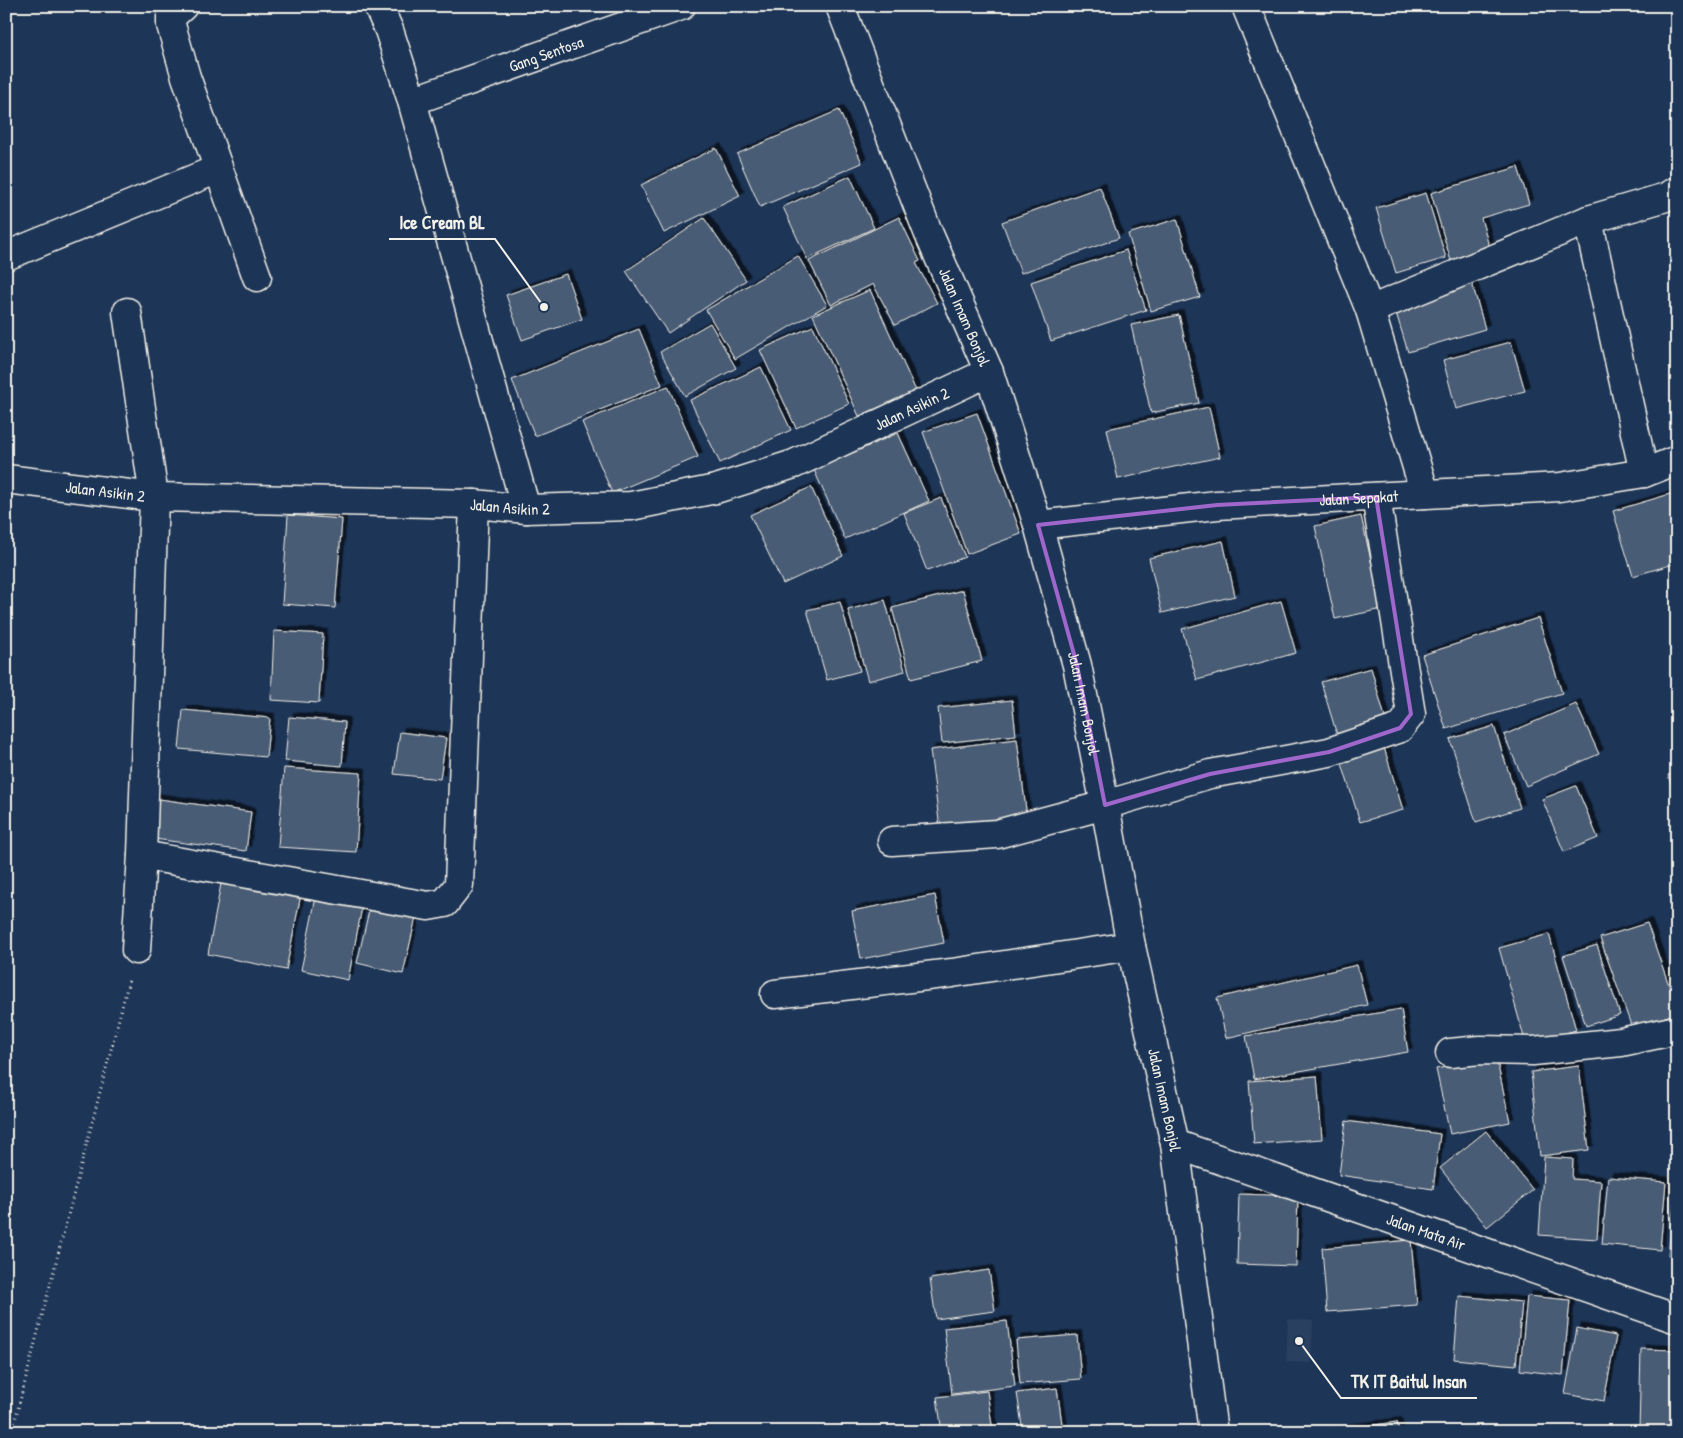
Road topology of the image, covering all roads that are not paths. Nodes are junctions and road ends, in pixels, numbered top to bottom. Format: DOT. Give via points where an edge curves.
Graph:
graph roads {
  1 [pos="183,6"];
  2 [pos="378,6"];
  3 [pos="681,6"];
  4 [pos="840,6"];
  5 [pos="1246,6"];
  6 [pos="412,101"];
  7 [pos="218,169"];
  8 [pos="1677,190"];
  9 [pos="1588,220"];
  10 [pos="6,256"];
  11 [pos="257,277"];
  12 [pos="1370,310"];
  13 [pos="127,312"];
  14 [pos="988,372"];
  15 [pos="1677,460"];
  16 [pos="1644,473"];
  17 [pos="6,479"];
  18 [pos="1424,494"];
  19 [pos="154,497"];
  20 [pos="1376,497"];
  21 [pos="474,504"];
  22 [pos="526,509"];
  23 [pos="1038,525"];
  24 [pos="1105,805"];
  25 [pos="892,841"];
  26 [pos="142,855"];
  27 [pos="1131,946"];
  28 [pos="136,950"];
  29 [pos="775,994"];
  30 [pos="1677,1030"];
  31 [pos="1450,1053"];
  32 [pos="1175,1144"];
  33 [pos="1677,1319"];
  34 [pos="1213,1432"];
  1 -- 7 [label="main road" via="171,17 171,25"];
  2 -- 6 [label="main road"];
  3 -- 6 [label="main road, Gang Sentosa"];
  4 -- 14 [label="main road, Jalan Imam Bonjol" via="928,232"];
  5 -- 12 [label="main road"];
  6 -- 22 [label="main road"];
  7 -- 10 [label="main road"];
  7 -- 11 [label="main road"];
  8 -- 9 [label="main road" via="1666,197"];
  9 -- 12 [label="main road"];
  9 -- 16 [label="main road"];
  12 -- 18 [label="main road"];
  13 -- 19 [label="main road"];
  14 -- 22 [label="main road, Jalan Asikin 2" via="794,464 716,490 631,506"];
  14 -- 23 [label="main road, Jalan Imam Bonjol"];
  15 -- 16 [label="main road, Jalan Sepakat"];
  16 -- 18 [label="main road, Jalan Sepakat" via="1560,487"];
  17 -- 19 [label="main road, Jalan Asikin 2"];
  18 -- 20 [label="main road, Jalan Sepakat"];
  19 -- 21 [label="main road, Jalan Asikin 2"];
  19 -- 26 [label="main road"];
  20 -- 23 [label="main road, Jalan Sepakat" via="1217,504"];
  20 -- 24 [label="main road" via="1410,714 1400,728 1329,752 1210,774"];
  21 -- 22 [label="main road, Jalan Asikin 2"];
  21 -- 26 [label="main road" via="459,885 445,903 428,906"];
  23 -- 24 [label="main road, Jalan Imam Bonjol" via="1077,665"];
  24 -- 25 [label="main road" via="997,834"];
  24 -- 27 [label="main road, Jalan Imam Bonjol"];
  26 -- 28 [label="main road"];
  27 -- 29 [label="main road" via="952,973"];
  27 -- 32 [label="main road, Jalan Imam Bonjol"];
  30 -- 31 [label="main road" via="1611,1043 1533,1051"];
  32 -- 33 [label="main road, Jalan Mata Air"];
  32 -- 34 [label="main road, Jalan Imam Bonjol"];
}
